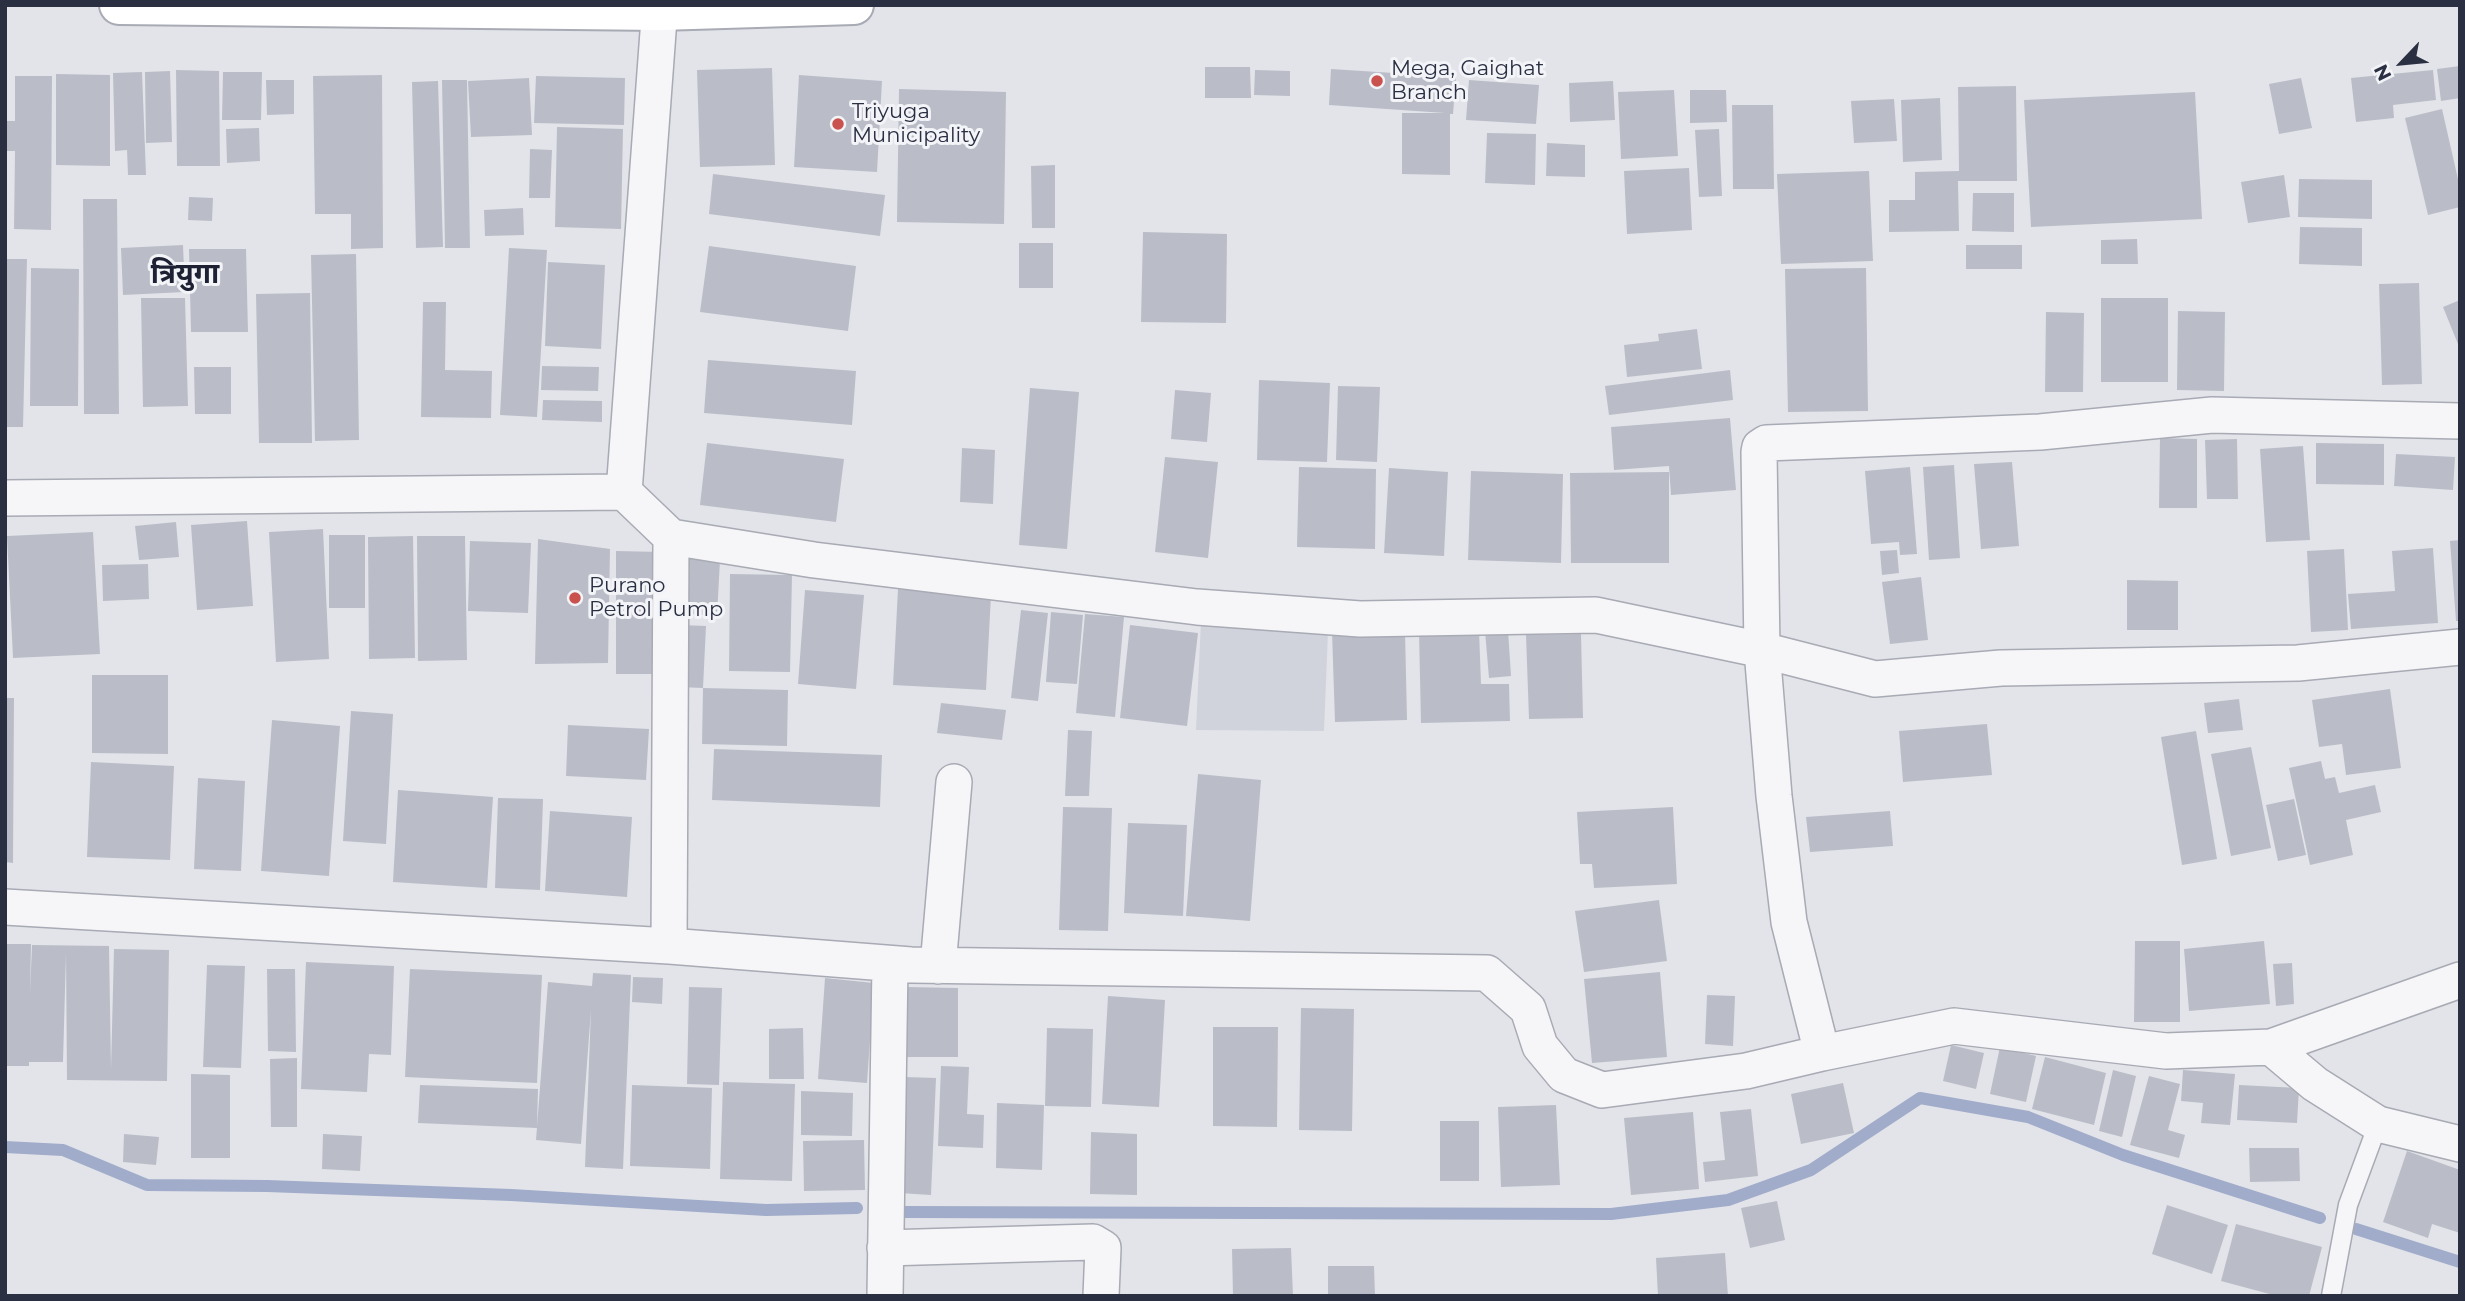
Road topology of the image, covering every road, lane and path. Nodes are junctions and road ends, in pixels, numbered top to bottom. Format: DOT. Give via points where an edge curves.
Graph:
graph roads {
  1 [pos="119,5"];
  2 [pos="854,5"];
  3 [pos="660,8"];
  4 [pos="2460,421"];
  5 [pos="624,492"];
  6 [pos="5,498"];
  7 [pos="671,537"];
  8 [pos="2460,647"];
  9 [pos="1762,650"];
  10 [pos="954,782"];
  11 [pos="5,907"];
  12 [pos="669,946"];
  13 [pos="890,964"];
  14 [pos="938,966"];
  15 [pos="2460,981"];
  16 [pos="2271,1046"];
  17 [pos="1822,1054"];
  18 [pos="2378,1124"];
  19 [pos="2460,1144"];
  20 [pos="885,1248"];
  21 [pos="885,1296"];
  22 [pos="1101,1296"];
  23 [pos="2331,1296"];
  1 -- 3 [label="main road"];
  2 -- 3 [label="main road"];
  3 -- 5 [label="street"];
  4 -- 9 [label="street" via="2212,415 2040,432 1766,443 1759,452"];
  5 -- 6 [label="street"];
  5 -- 7 [label="street"];
  7 -- 9 [label="street" via="814,560 1197,607 1360,619 1596,615"];
  7 -- 12 [label="street"];
  8 -- 9 [label="street" via="2298,663 2001,668 1875,679"];
  9 -- 17 [label="street" via="1789,922"];
  10 -- 14 [label="street"];
  11 -- 12 [label="street"];
  12 -- 13 [label="street"];
  13 -- 14 [label="street"];
  13 -- 20 [label="street"];
  14 -- 17 [label="street" via="1487,973 1528,1009 1540,1046 1564,1075 1602,1090 1746,1071"];
  15 -- 16 [label="street"];
  16 -- 17 [label="street" via="2166,1051 1954,1026"];
  16 -- 18 [label="street" via="2315,1084"];
  18 -- 19 [label="street"];
  18 -- 23 [label="lane" via="2348,1205"];
  20 -- 21 [label="street"];
  20 -- 22 [label="street" via="1093,1242 1103,1248"];
}
